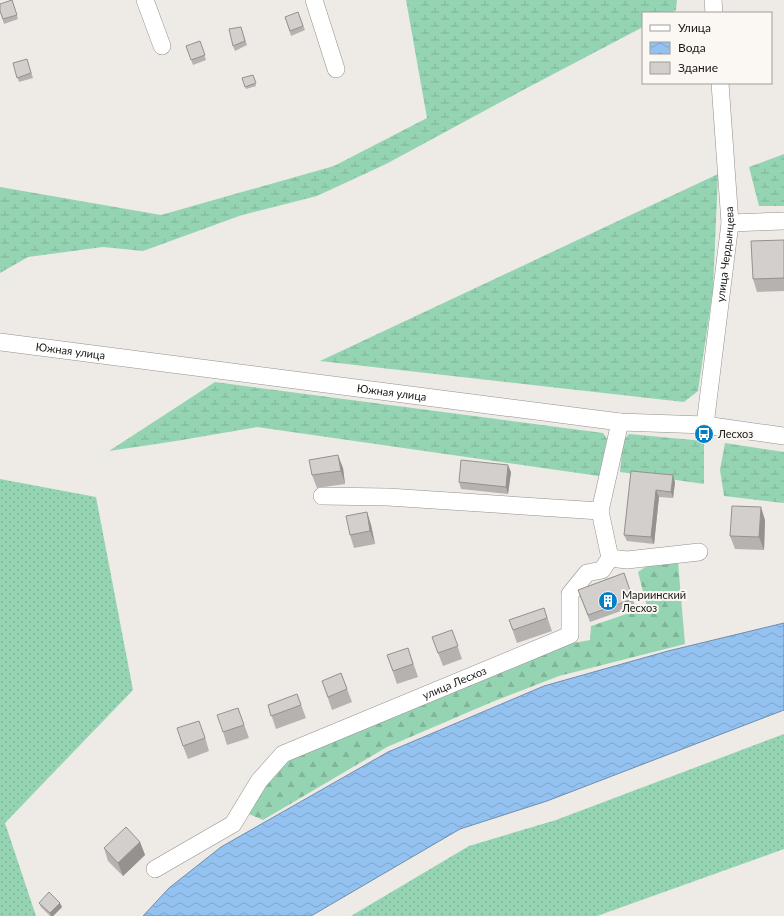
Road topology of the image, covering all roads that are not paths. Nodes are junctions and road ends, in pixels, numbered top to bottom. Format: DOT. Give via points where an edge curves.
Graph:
graph roads {
  1 [pos="145,0"];
  2 [pos="314,0"];
  3 [pos="713,0"];
  4 [pos="714,12"];
  5 [pos="162,46"];
  6 [pos="336,69"];
  7 [pos="720,84"];
  8 [pos="784,221"];
  9 [pos="730,223"];
  10 [pos="0,342"];
  11 [pos="620,422"];
  12 [pos="705,425"];
  13 [pos="784,436"];
  14 [pos="322,496"];
  15 [pos="600,512"];
  16 [pos="699,552"];
  17 [pos="610,558"];
  18 [pos="155,869"];
  1 -- 5 [label="street"];
  2 -- 6 [label="street"];
  3 -- 4 [label="street"];
  7 -- 9 [label="street, улица Чердынцева"];
  8 -- 9 [label="street"];
  9 -- 12 [label="street, улица Чердынцева"];
  10 -- 11 [label="street, Южная улица"];
  11 -- 12 [label="street, Южная улица"];
  11 -- 15 [label="street"];
  12 -- 13 [label="street, Южная улица"];
  14 -- 15 [label="street" via="388,497"];
  15 -- 17 [label="street"];
  16 -- 17 [label="street" via="627,560"];
  17 -- 18 [label="street, улица Лесхоз" via="602,570 587,573 570,594 570,635 283,754 259,781 233,824"];
}
